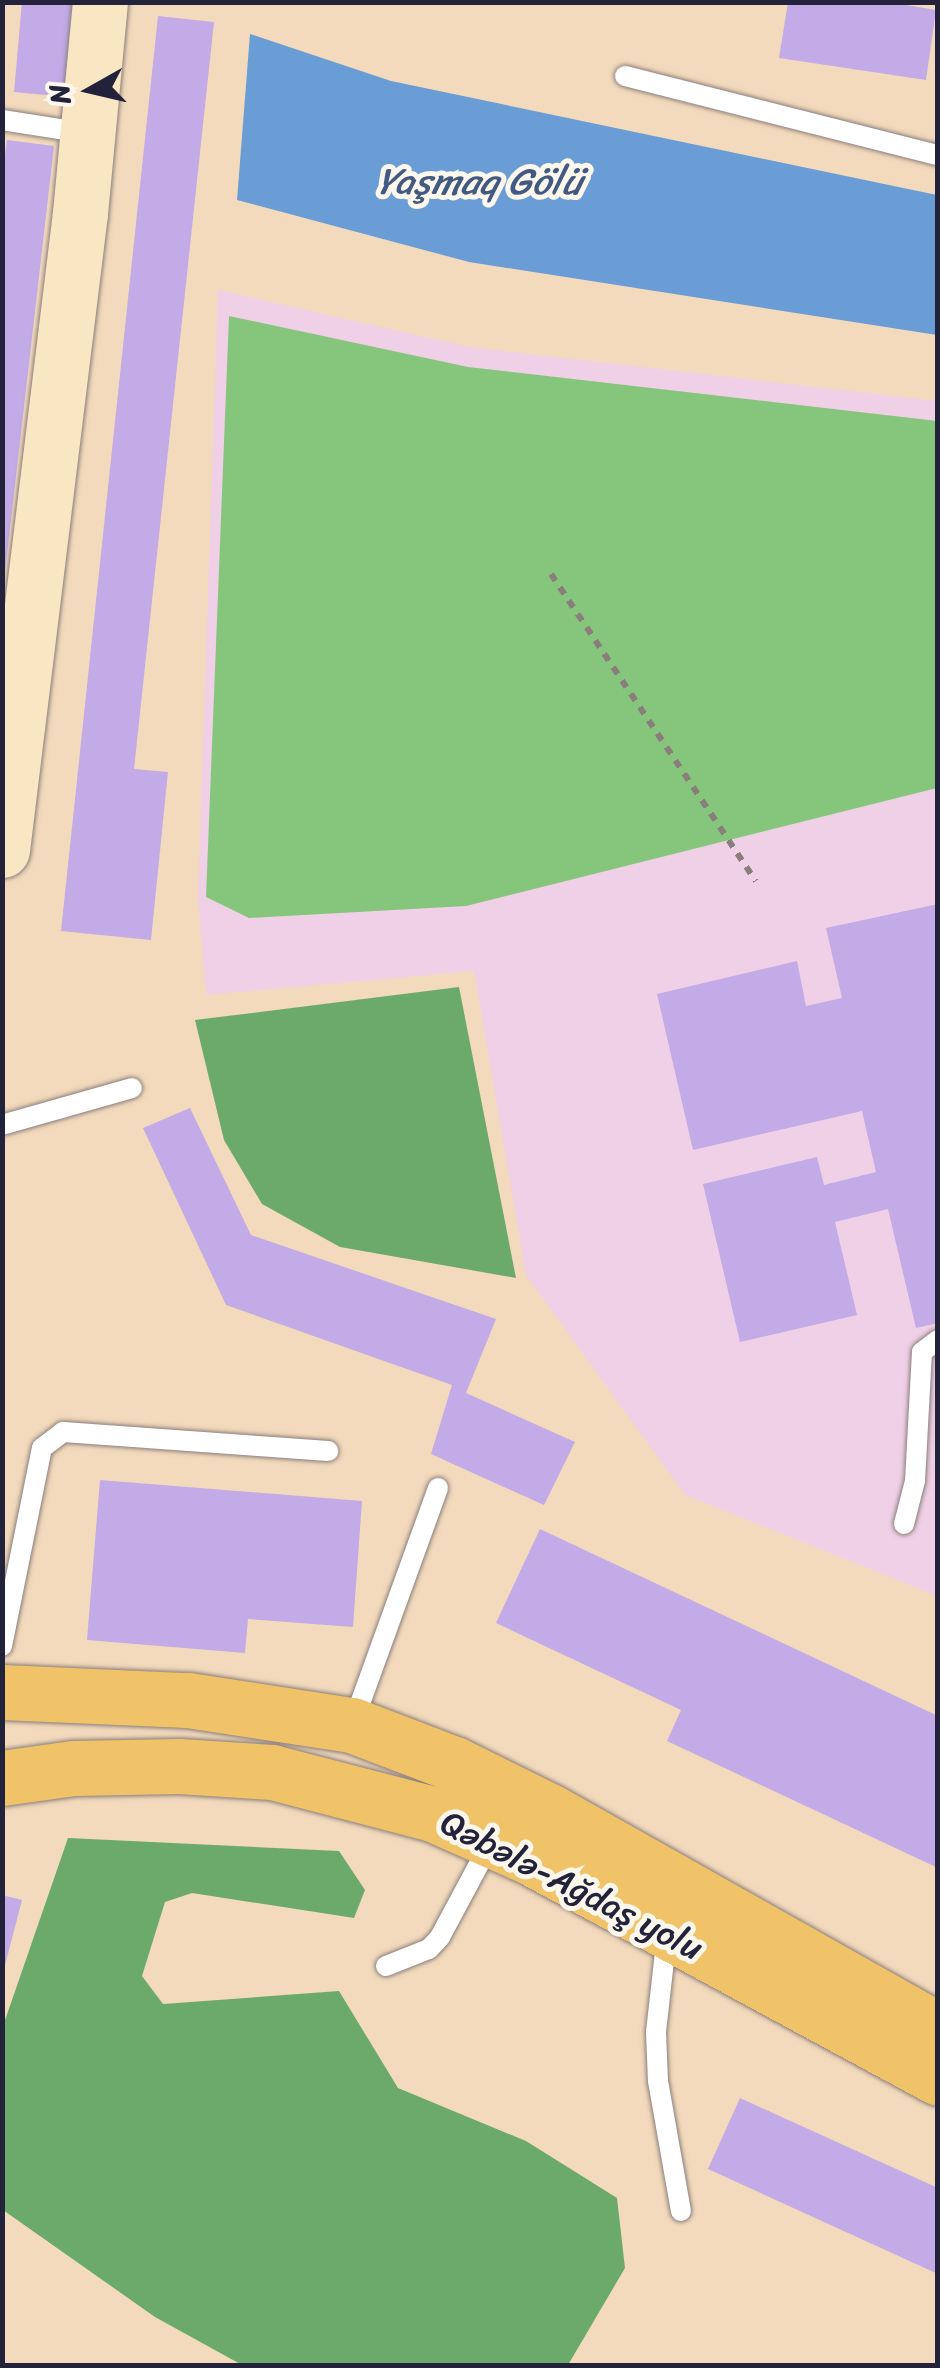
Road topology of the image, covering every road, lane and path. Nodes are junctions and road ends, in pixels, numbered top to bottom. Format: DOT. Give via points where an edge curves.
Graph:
graph roads {
  1 [pos="100,2"];
  2 [pos="625,76"];
  3 [pos="2,120"];
  4 [pos="87,133"];
  5 [pos="938,155"];
  6 [pos="552,574"];
  7 [pos="2,850"];
  8 [pos="756,881"];
  9 [pos="132,1088"];
  10 [pos="2,1125"];
  11 [pos="938,1340"];
  12 [pos="328,1451"];
  13 [pos="438,1488"];
  14 [pos="904,1524"];
  15 [pos="2,1646"];
  16 [pos="2,1692"];
  17 [pos="352,1725"];
  18 [pos="2,1778"];
  19 [pos="492,1840"];
  20 [pos="668,1932"];
  21 [pos="386,1966"];
  22 [pos="938,2030"];
  23 [pos="938,2078"];
  24 [pos="681,2212"];
  1 -- 4 [label="main road"];
  2 -- 5 [label="lane"];
  3 -- 4 [label="lane"];
  4 -- 7 [label="main road"];
  6 -- 8 [label="path"];
  9 -- 10 [label="lane"];
  11 -- 14 [label="lane" via="922,1352 915,1481"];
  12 -- 15 [label="lane" via="64,1432 42,1448"];
  13 -- 17 [label="lane"];
  16 -- 17 [label="main road" via="188,1700"];
  17 -- 22 [label="main road" via="454,1764 550,1812"];
  18 -- 19 [label="main road, Qəbələ-Ağdaş yolu" via="73,1768 272,1772 432,1814"];
  19 -- 20 [label="main road, Qəbələ-Ağdaş yolu"];
  19 -- 21 [label="lane" via="440,1936 429,1949"];
  20 -- 23 [label="main road, Qəbələ-Ağdaş yolu"];
  20 -- 24 [label="lane" via="656,2049"];
}
